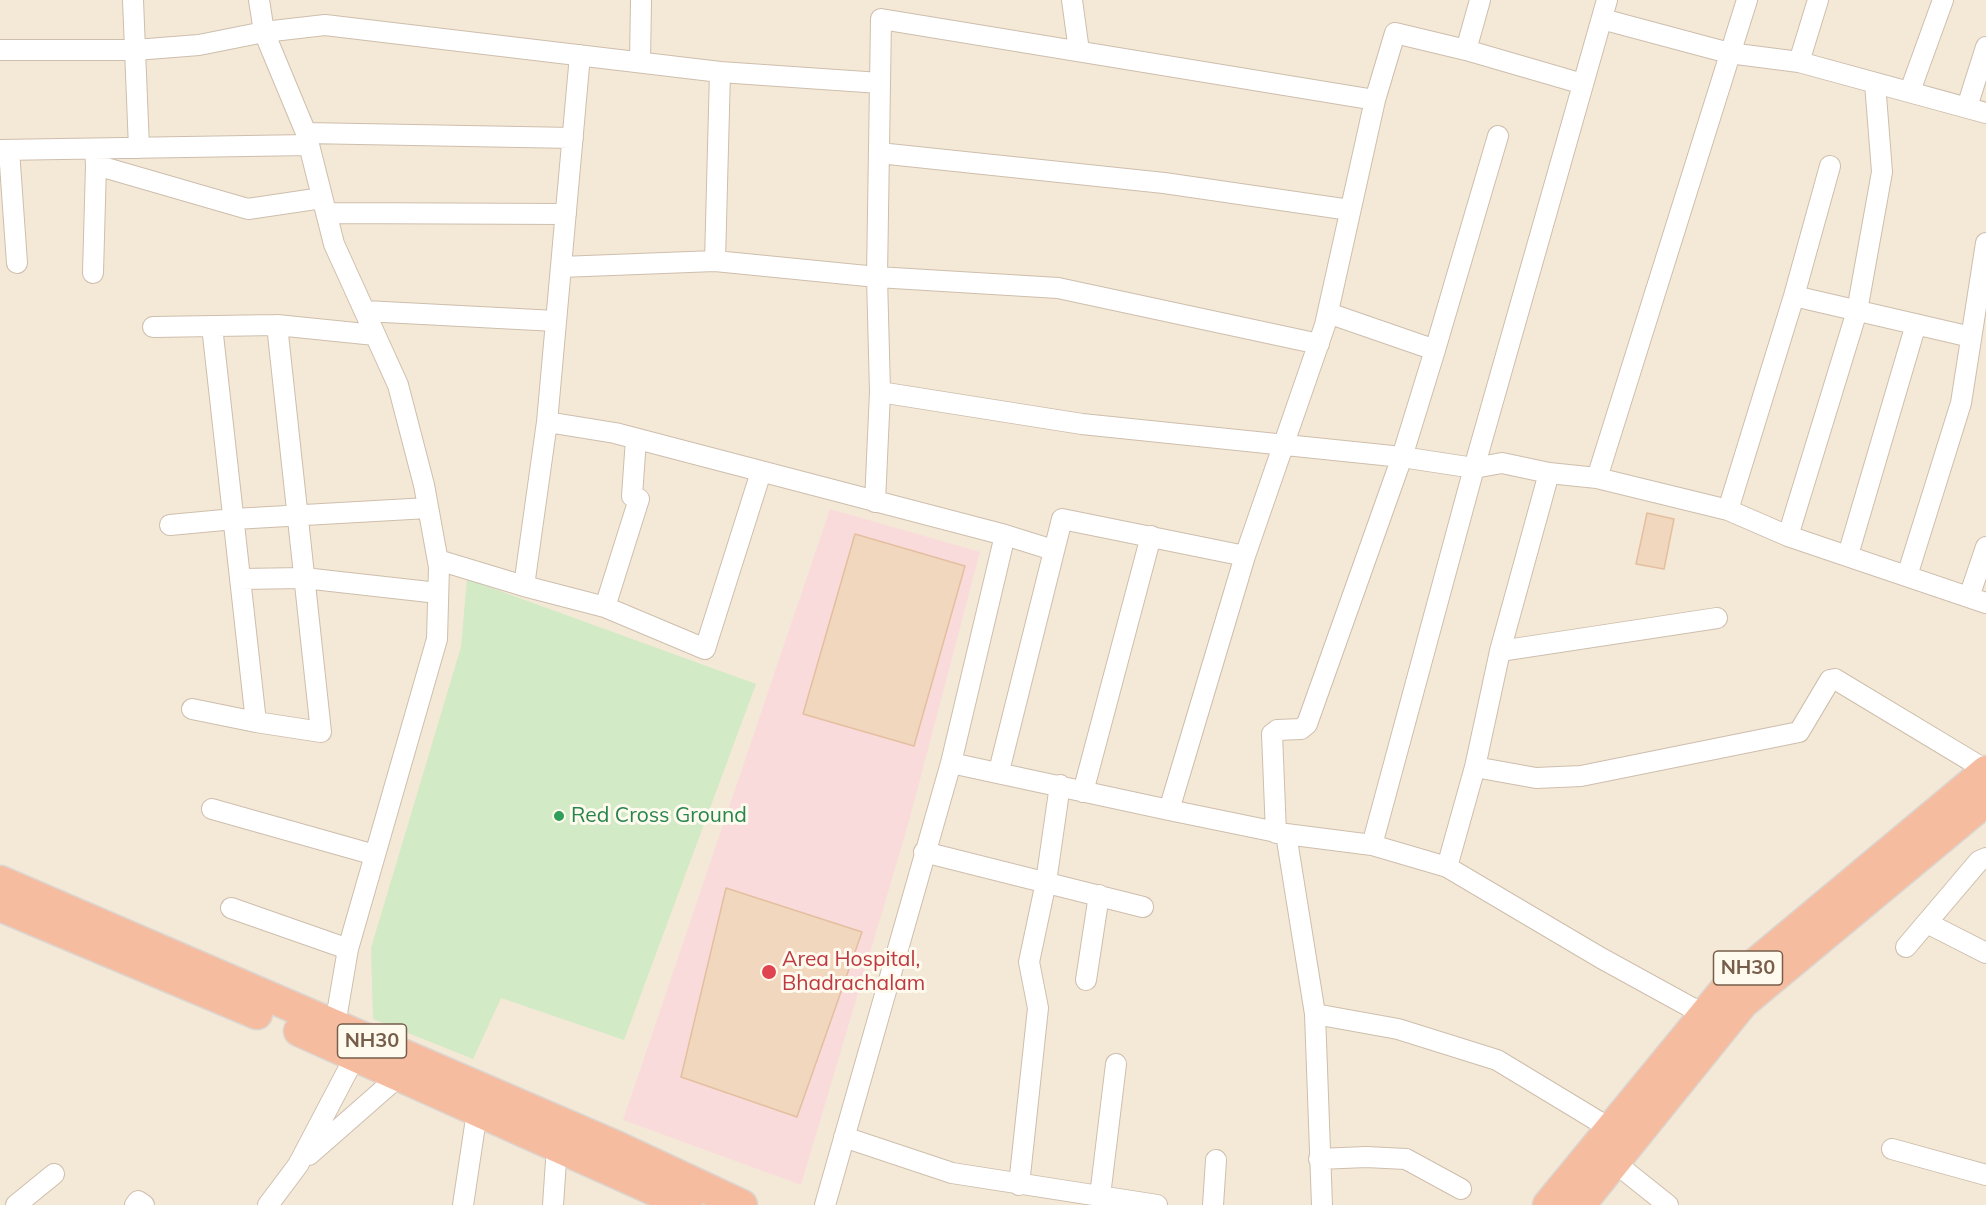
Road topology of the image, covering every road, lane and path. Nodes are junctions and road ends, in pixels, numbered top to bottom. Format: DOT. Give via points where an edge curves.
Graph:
graph roads {
  1 [pos="133,0"];
  2 [pos="259,0"];
  3 [pos="641,0"];
  4 [pos="1072,0"];
  5 [pos="1480,0"];
  6 [pos="1747,0"];
  7 [pos="1818,0"];
  8 [pos="1943,0"];
  9 [pos="1604,9"];
  10 [pos="881,10"];
  11 [pos="264,32"];
  12 [pos="1986,47"];
  13 [pos="0,50"];
  14 [pos="135,50"];
  15 [pos="1466,50"];
  16 [pos="1078,51"];
  17 [pos="1729,53"];
  18 [pos="580,55"];
  19 [pos="640,62"];
  20 [pos="1799,62"];
  21 [pos="720,72"];
  22 [pos="880,83"];
  23 [pos="1875,83"];
  24 [pos="1583,84"];
  25 [pos="1910,91"];
  26 [pos="1375,100"];
  27 [pos="1967,107"];
  28 [pos="1986,112"];
  29 [pos="1498,136"];
  30 [pos="573,138"];
  31 [pos="307,139"];
  32 [pos="140,148"];
  33 [pos="5,150"];
  34 [pos="879,153"];
  35 [pos="95,157"];
  36 [pos="1830,166"];
  37 [pos="324,205"];
  38 [pos="1350,210"];
  39 [pos="566,214"];
  40 [pos="1986,243"];
  41 [pos="715,261"];
  42 [pos="17,263"];
  43 [pos="561,267"];
  44 [pos="93,273"];
  45 [pos="878,277"];
  46 [pos="1794,296"];
  47 [pos="365,311"];
  48 [pos="1857,311"];
  49 [pos="1328,313"];
  50 [pos="556,321"];
  51 [pos="1916,324"];
  52 [pos="277,325"];
  53 [pos="212,326"];
  54 [pos="153,327"];
  55 [pos="375,335"];
  56 [pos="1971,337"];
  57 [pos="1319,344"];
  58 [pos="1436,350"];
  59 [pos="880,392"];
  60 [pos="547,422"];
  61 [pos="636,439"];
  62 [pos="1283,443"];
  63 [pos="1402,456"];
  64 [pos="1474,468"];
  65 [pos="761,472"];
  66 [pos="1550,472"];
  67 [pos="1597,478"];
  68 [pos="875,502"];
  69 [pos="428,508"];
  70 [pos="1728,510"];
  71 [pos="297,515"];
  72 [pos="234,519"];
  73 [pos="170,525"];
  74 [pos="1005,535"];
  75 [pos="1151,536"];
  76 [pos="1788,536"];
  77 [pos="1986,547"];
  78 [pos="1053,550"];
  79 [pos="1848,555"];
  80 [pos="1245,556"];
  81 [pos="438,560"];
  82 [pos="1907,576"];
  83 [pos="304,578"];
  84 [pos="240,579"];
  85 [pos="524,586"];
  86 [pos="438,593"];
  87 [pos="1978,600"];
  88 [pos="605,607"];
  89 [pos="1717,618"];
  90 [pos="1500,651"];
  91 [pos="192,709"];
  92 [pos="256,722"];
  93 [pos="951,763"];
  94 [pos="1475,767"];
  95 [pos="1986,770"];
  96 [pos="999,771"];
  97 [pos="1060,785"];
  98 [pos="1083,792"];
  99 [pos="1986,801"];
  100 [pos="212,809"];
  101 [pos="1168,810"];
  102 [pos="1281,833"];
  103 [pos="1372,845"];
  104 [pos="924,852"];
  105 [pos="375,855"];
  106 [pos="1986,858"];
  107 [pos="1448,867"];
  108 [pos="0,881"];
  109 [pos="1046,882"];
  110 [pos="1099,896"];
  111 [pos="0,906"];
  112 [pos="1143,907"];
  113 [pos="231,908"];
  114 [pos="1927,922"];
  115 [pos="1906,947"];
  116 [pos="348,949"];
  117 [pos="1986,953"];
  118 [pos="1086,980"];
  119 [pos="1316,1014"];
  120 [pos="1703,1014"];
  121 [pos="331,1034"];
  122 [pos="360,1048"];
  123 [pos="1116,1064"];
  124 [pos="403,1067"];
  125 [pos="477,1112"];
  126 [pos="1611,1129"];
  127 [pos="844,1137"];
  128 [pos="557,1146"];
  129 [pos="1892,1149"];
  130 [pos="1319,1159"];
  131 [pos="1216,1160"];
  132 [pos="1614,1162"];
  133 [pos="298,1165"];
  134 [pos="54,1174"];
  135 [pos="1986,1175"];
  136 [pos="1019,1185"];
  137 [pos="1461,1189"];
  138 [pos="1100,1196"];
  139 [pos="16,1205"];
  140 [pos="135,1205"];
  141 [pos="144,1205"];
  142 [pos="268,1205"];
  143 [pos="463,1205"];
  144 [pos="553,1205"];
  145 [pos="687,1205"];
  146 [pos="742,1205"];
  147 [pos="825,1205"];
  148 [pos="1157,1205"];
  149 [pos="1213,1205"];
  150 [pos="1322,1205"];
  151 [pos="1548,1205"];
  152 [pos="1580,1205"];
  153 [pos="1668,1205"];
  1 -- 14 [label="street"];
  2 -- 11 [label="street"];
  3 -- 19 [label="street"];
  4 -- 16 [label="street"];
  5 -- 15 [label="street"];
  6 -- 17 [label="street"];
  7 -- 20 [label="street"];
  8 -- 25 [label="street"];
  9 -- 17 [label="street"];
  9 -- 24 [label="street"];
  10 -- 16 [label="street"];
  10 -- 22 [label="street"];
  11 -- 14 [label="street" via="199,45"];
  11 -- 18 [label="street" via="325,25"];
  11 -- 31 [label="street"];
  12 -- 27 [label="street"];
  13 -- 14 [label="street"];
  14 -- 32 [label="street"];
  15 -- 24 [label="street"];
  15 -- 26 [label="street" via="1395,33"];
  16 -- 26 [label="street"];
  17 -- 20 [label="street"];
  17 -- 67 [label="street"];
  18 -- 19 [label="street"];
  18 -- 30 [label="street"];
  19 -- 21 [label="street"];
  20 -- 23 [label="street"];
  21 -- 22 [label="street"];
  21 -- 41 [label="street"];
  22 -- 34 [label="street"];
  23 -- 25 [label="street"];
  23 -- 48 [label="street" via="1882,172"];
  24 -- 64 [label="street"];
  25 -- 27 [label="street"];
  26 -- 38 [label="street"];
  27 -- 28 [label="street"];
  29 -- 58 [label="street"];
  30 -- 31 [label="street"];
  30 -- 39 [label="street"];
  31 -- 32 [label="street"];
  31 -- 37 [label="street"];
  32 -- 35 [label="street"];
  33 -- 35 [label="street"];
  33 -- 42 [label="street"];
  34 -- 38 [label="street" via="1164,183"];
  34 -- 45 [label="street"];
  35 -- 37 [label="street" via="248,209"];
  35 -- 44 [label="street"];
  36 -- 46 [label="street"];
  37 -- 39 [label="street"];
  37 -- 47 [label="street" via="334,244"];
  38 -- 49 [label="street"];
  39 -- 43 [label="street"];
  40 -- 56 [label="street"];
  41 -- 43 [label="street"];
  41 -- 45 [label="street"];
  43 -- 50 [label="street"];
  45 -- 57 [label="street" via="1058,288"];
  45 -- 59 [label="street"];
  46 -- 48 [label="street"];
  46 -- 70 [label="street"];
  47 -- 50 [label="street"];
  47 -- 55 [label="street"];
  48 -- 51 [label="street"];
  48 -- 76 [label="street"];
  49 -- 57 [label="street"];
  49 -- 58 [label="street"];
  50 -- 60 [label="street"];
  51 -- 56 [label="street"];
  51 -- 79 [label="street"];
  52 -- 53 [label="street"];
  52 -- 55 [label="street"];
  52 -- 71 [label="street"];
  53 -- 54 [label="street"];
  53 -- 72 [label="street"];
  55 -- 69 [label="street" via="398,385"];
  56 -- 82 [label="street" via="1960,403"];
  57 -- 62 [label="street"];
  58 -- 63 [label="street"];
  59 -- 62 [label="street" via="1082,423"];
  59 -- 68 [label="street"];
  60 -- 61 [label="street"];
  60 -- 85 [label="street"];
  61 -- 65 [label="street"];
  61 -- 88 [label="street" via="632,496 639,499"];
  62 -- 63 [label="street"];
  62 -- 80 [label="street"];
  63 -- 64 [label="street"];
  63 -- 102 [label="street" via="1307,724 1301,729 1277,730 1272,734"];
  64 -- 66 [label="street" via="1502,463"];
  64 -- 103 [label="street"];
  65 -- 68 [label="street"];
  65 -- 88 [label="street" via="705,649"];
  66 -- 67 [label="street"];
  66 -- 90 [label="street"];
  67 -- 70 [label="street"];
  68 -- 74 [label="street"];
  69 -- 71 [label="street"];
  69 -- 81 [label="street"];
  70 -- 76 [label="street"];
  71 -- 72 [label="street"];
  71 -- 83 [label="street"];
  72 -- 73 [label="street"];
  72 -- 84 [label="street"];
  74 -- 78 [label="street"];
  74 -- 93 [label="street"];
  75 -- 78 [label="street" via="1062,519"];
  75 -- 80 [label="street"];
  75 -- 98 [label="street"];
  76 -- 79 [label="street"];
  77 -- 87 [label="street"];
  78 -- 96 [label="street"];
  79 -- 82 [label="street"];
  80 -- 101 [label="street"];
  81 -- 85 [label="street"];
  81 -- 86 [label="street"];
  82 -- 87 [label="street"];
  83 -- 84 [label="street"];
  83 -- 86 [label="street"];
  83 -- 92 [label="street" via="321,732"];
  84 -- 92 [label="street"];
  85 -- 88 [label="street"];
  86 -- 105 [label="street" via="437,639"];
  89 -- 90 [label="street"];
  90 -- 94 [label="street"];
  91 -- 92 [label="street"];
  93 -- 96 [label="street"];
  93 -- 104 [label="street"];
  94 -- 95 [label="street" via="1536,778 1581,776 1799,732 1830,680 1835,678"];
  94 -- 107 [label="street"];
  95 -- 120 [label="highway, NH30" via="1726,987"];
  96 -- 97 [label="street"];
  97 -- 98 [label="street"];
  97 -- 109 [label="street"];
  98 -- 101 [label="street"];
  99 -- 132 [label="highway, NH30" via="1743,1003"];
  100 -- 105 [label="street"];
  101 -- 102 [label="street"];
  102 -- 103 [label="street"];
  102 -- 119 [label="street"];
  103 -- 107 [label="street"];
  104 -- 109 [label="street"];
  104 -- 127 [label="street"];
  105 -- 116 [label="street"];
  106 -- 114 [label="street" via="1979,861"];
  107 -- 120 [label="street"];
  108 -- 121 [label="highway, NH30"];
  109 -- 110 [label="street"];
  109 -- 136 [label="street" via="1029,962 1038,1008"];
  110 -- 112 [label="street"];
  110 -- 118 [label="street"];
  111 -- 121 [label="highway, NH30"];
  113 -- 116 [label="street"];
  114 -- 115 [label="street"];
  114 -- 117 [label="street"];
  116 -- 121 [label="street"];
  119 -- 126 [label="street" via="1398,1029 1497,1060"];
  119 -- 130 [label="street"];
  120 -- 126 [label="highway, NH30"];
  121 -- 122 [label="highway, NH30"];
  122 -- 124 [label="highway, NH30"];
  122 -- 133 [label="street"];
  123 -- 138 [label="street"];
  124 -- 125 [label="highway, NH30"];
  124 -- 133 [label="street"];
  124 -- 146 [label="highway, NH30" via="618,1147"];
  125 -- 128 [label="highway, NH30"];
  125 -- 143 [label="street"];
  126 -- 151 [label="highway, NH30"];
  127 -- 136 [label="street" via="952,1173"];
  127 -- 147 [label="street"];
  128 -- 144 [label="street"];
  128 -- 145 [label="highway, NH30"];
  129 -- 135 [label="street"];
  130 -- 137 [label="street" via="1406,1159"];
  130 -- 150 [label="street"];
  131 -- 149 [label="street"];
  132 -- 152 [label="highway, NH30"];
  132 -- 153 [label="street"];
  133 -- 142 [label="street"];
  134 -- 139 [label="street"];
  136 -- 138 [label="street"];
  138 -- 148 [label="street"];
  140 -- 141 [label="street" via="138,1201"];
}
